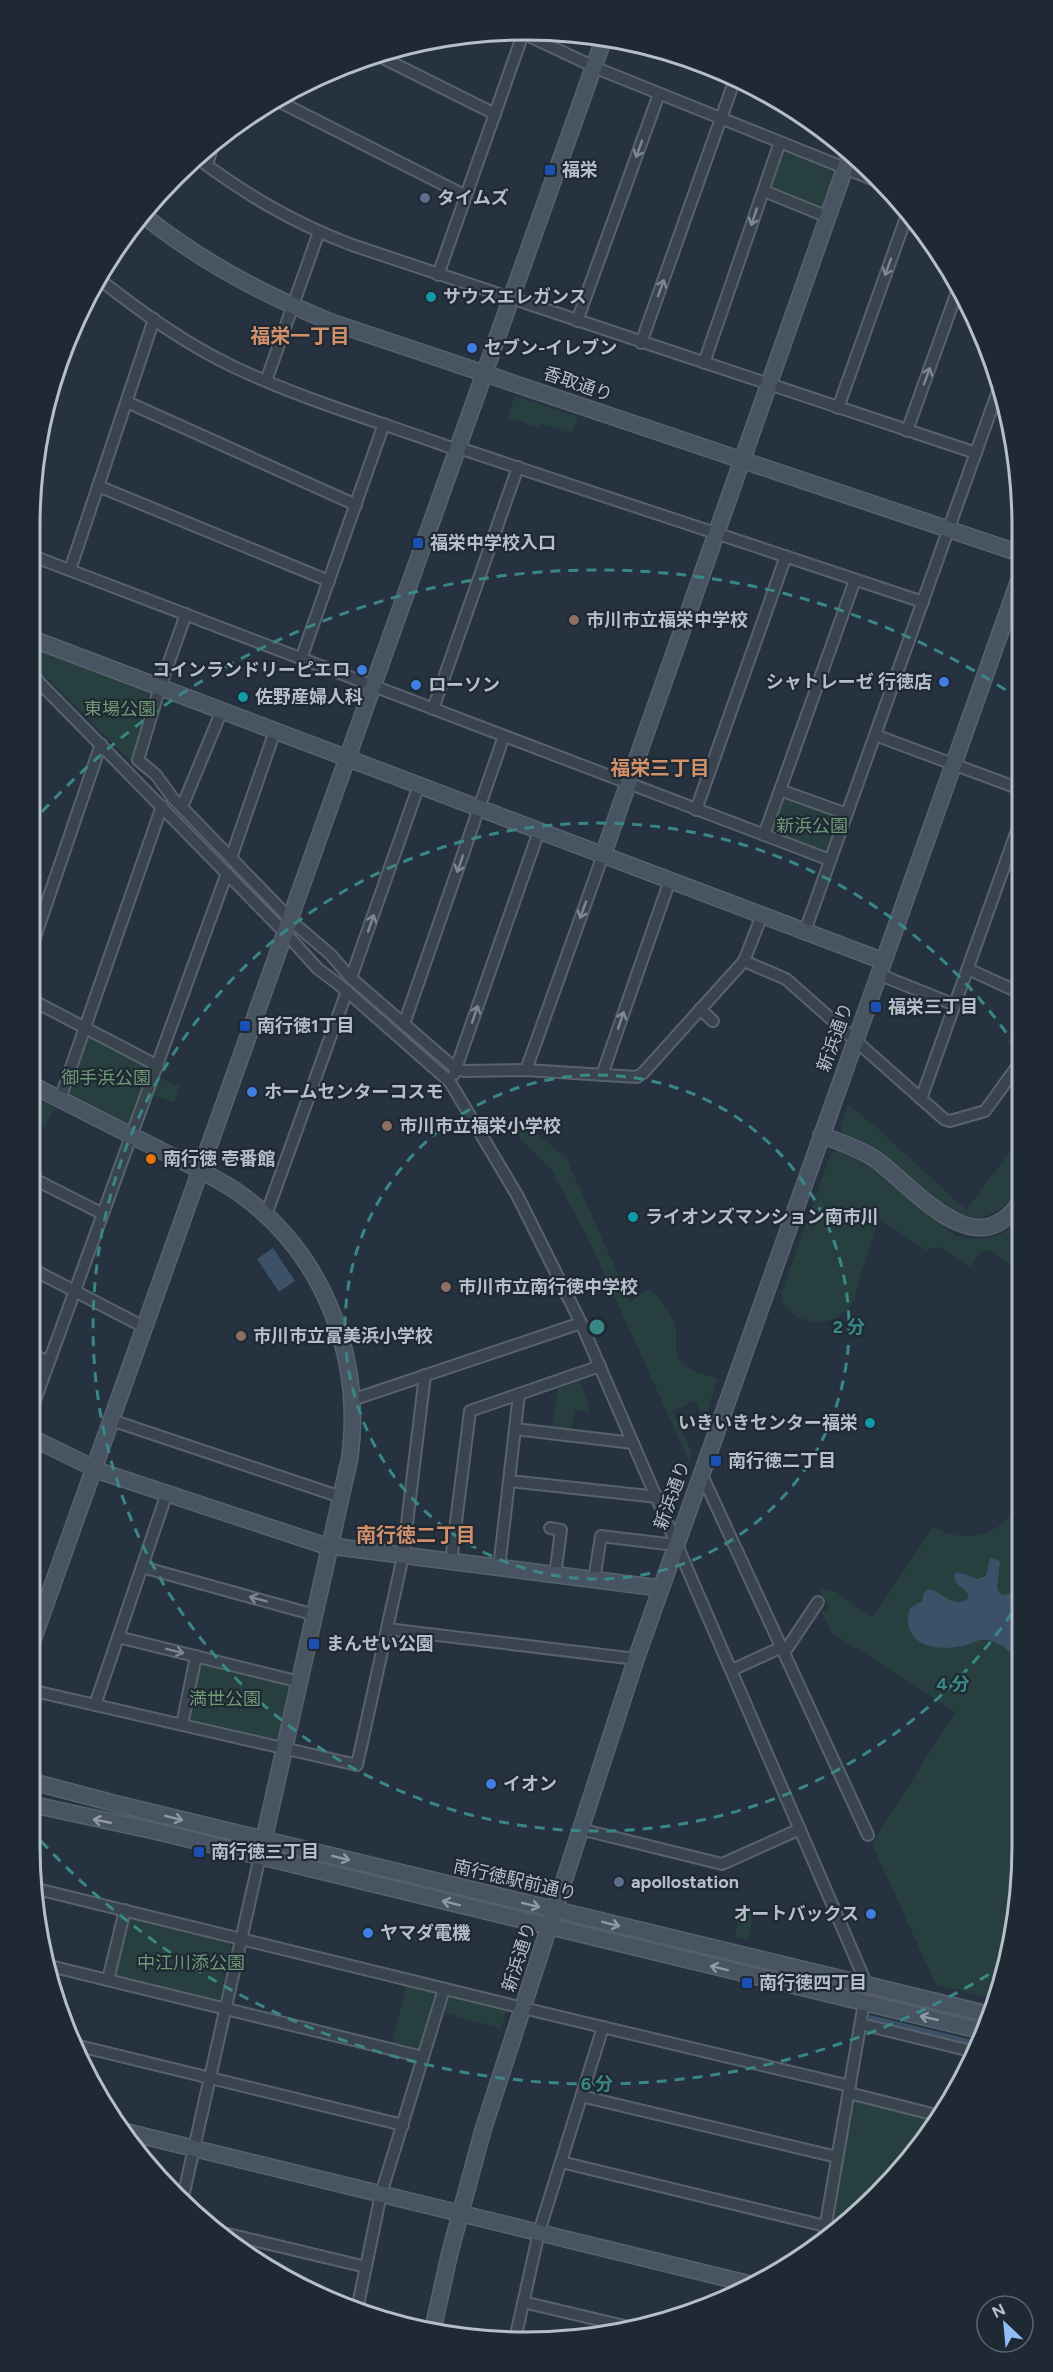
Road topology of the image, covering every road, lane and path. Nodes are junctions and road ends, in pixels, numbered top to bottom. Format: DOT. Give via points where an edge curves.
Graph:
graph roads {
  1 [pos="517,41"];
  2 [pos="538,41"];
  3 [pos="600,47"];
  4 [pos="387,61"];
  5 [pos="593,67"];
  6 [pos="732,87"];
  7 [pos="659,94"];
  8 [pos="286,105"];
  9 [pos="495,114"];
  10 [pos="721,118"];
  11 [pos="780,142"];
  12 [pos="209,159"];
  13 [pos="846,161"];
  14 [pos="848,161"];
  15 [pos="204,163"];
  16 [pos="207,165"];
  17 [pos="764,191"];
  18 [pos="466,195"];
  19 [pos="828,217"];
  20 [pos="150,220"];
  21 [pos="905,222"];
  22 [pos="319,232"];
  23 [pos="438,276"];
  24 [pos="106,284"];
  25 [pos="955,298"];
  26 [pos="510,300"];
  27 [pos="292,306"];
  28 [pos="154,319"];
  29 [pos="576,321"];
  30 [pos="641,343"];
  31 [pos="704,363"];
  32 [pos="484,374"];
  33 [pos="266,381"];
  34 [pos="768,385"];
  35 [pos="995,399"];
  36 [pos="127,402"];
  37 [pos="838,408"];
  38 [pos="384,424"];
  39 [pos="908,431"];
  40 [pos="457,448"];
  41 [pos="976,453"];
  42 [pos="742,460"];
  43 [pos="518,467"];
  44 [pos="98,486"];
  45 [pos="356,504"];
  46 [pos="949,529"];
  47 [pos="716,533"];
  48 [pos="1012,551"];
  49 [pos="786,556"];
  50 [pos="40,559"];
  51 [pos="70,570"];
  52 [pos="855,579"];
  53 [pos="329,581"];
  54 [pos="1012,599"];
  55 [pos="923,602"];
  56 [pos="186,614"];
  57 [pos="40,642"];
  58 [pos="301,659"];
  59 [pos="40,682"];
  60 [pos="373,686"];
  61 [pos="160,687"];
  62 [pos="433,709"];
  63 [pos="222,710"];
  64 [pos="275,730"];
  65 [pos="875,735"];
  66 [pos="504,736"];
  67 [pos="101,744"];
  68 [pos="347,758"];
  69 [pos="953,764"];
  70 [pos="627,784"];
  71 [pos="419,786"];
  72 [pos="1012,786"];
  73 [pos="780,790"];
  74 [pos="162,806"];
  75 [pos="182,807"];
  76 [pos="480,808"];
  77 [pos="696,810"];
  78 [pos="847,814"];
  79 [pos="539,831"];
  80 [pos="764,835"];
  81 [pos="1012,849"];
  82 [pos="603,855"];
  83 [pos="231,858"];
  84 [pos="830,860"];
  85 [pos="226,873"];
  86 [pos="670,880"];
  87 [pos="762,915"];
  88 [pos="40,923"];
  89 [pos="287,925"];
  90 [pos="805,932"];
  91 [pos="744,961"];
  92 [pos="881,968"];
  93 [pos="968,969"];
  94 [pos="351,978"];
  95 [pos="1012,989"];
  96 [pos="347,991"];
  97 [pos="40,1004"];
  98 [pos="955,1005"];
  99 [pos="700,1009"];
  100 [pos="713,1021"];
  101 [pos="404,1024"];
  102 [pos="84,1028"];
  103 [pos="854,1041"];
  104 [pos="158,1066"];
  105 [pos="456,1069"];
  106 [pos="526,1070"];
  107 [pos="1012,1074"];
  108 [pos="602,1075"];
  109 [pos="450,1082"];
  110 [pos="40,1089"];
  111 [pos="60,1099"];
  112 [pos="921,1099"];
  113 [pos="821,1135"];
  114 [pos="132,1136"];
  115 [pos="200,1171"];
  116 [pos="40,1182"];
  117 [pos="1012,1211"];
  118 [pos="103,1214"];
  119 [pos="266,1215"];
  120 [pos="40,1273"];
  121 [pos="73,1290"];
  122 [pos="581,1323"];
  123 [pos="144,1327"];
  124 [pos="40,1358"];
  125 [pos="48,1362"];
  126 [pos="600,1366"];
  127 [pos="425,1375"];
  128 [pos="40,1385"];
  129 [pos="519,1394"];
  130 [pos="352,1400"];
  131 [pos="111,1420"];
  132 [pos="515,1429"];
  133 [pos="40,1442"];
  134 [pos="633,1443"];
  135 [pos="94,1468"];
  136 [pos="701,1472"];
  137 [pos="509,1480"];
  138 [pos="167,1493"];
  139 [pos="341,1497"];
  140 [pos="657,1497"];
  141 [pos="550,1528"];
  142 [pos="676,1543"];
  143 [pos="330,1546"];
  144 [pos="403,1556"];
  145 [pos="451,1562"];
  146 [pos="142,1567"];
  147 [pos="499,1568"];
  148 [pos="555,1575"];
  149 [pos="594,1580"];
  150 [pos="660,1588"];
  151 [pos="819,1602"];
  152 [pos="315,1615"];
  153 [pos="40,1620"];
  154 [pos="387,1629"];
  155 [pos="118,1637"];
  156 [pos="783,1650"];
  157 [pos="196,1656"];
  158 [pos="636,1659"];
  159 [pos="732,1670"];
  160 [pos="300,1682"];
  161 [pos="40,1692"];
  162 [pos="95,1705"];
  163 [pos="182,1725"];
  164 [pos="285,1749"];
  165 [pos="40,1784"];
  166 [pos="40,1806"];
  167 [pos="580,1829"];
  168 [pos="800,1829"];
  169 [pos="868,1835"];
  170 [pos="264,1840"];
  171 [pos="260,1856"];
  172 [pos="43,1891"];
  173 [pos="124,1910"];
  174 [pos="554,1910"];
  175 [pos="549,1927"];
  176 [pos="242,1939"];
  177 [pos="56,1967"];
  178 [pos="108,1980"];
  179 [pos="867,1985"];
  180 [pos="444,1989"];
  181 [pos="864,2003"];
  182 [pos="226,2008"];
  183 [pos="522,2008"];
  184 [pos="983,2013"];
  185 [pos="861,2024"];
  186 [pos="603,2027"];
  187 [pos="976,2030"];
  188 [pos="85,2048"];
  189 [pos="967,2050"];
  190 [pos="423,2057"];
  191 [pos="210,2078"];
  192 [pos="849,2090"];
  193 [pos="582,2097"];
  194 [pos="932,2114"];
  195 [pos="403,2125"];
  196 [pos="136,2134"];
  197 [pos="194,2148"];
  198 [pos="837,2157"];
  199 [pos="561,2162"];
  200 [pos="185,2191"];
  201 [pos="381,2194"];
  202 [pos="460,2213"];
  203 [pos="825,2228"];
  204 [pos="823,2230"];
  205 [pos="539,2232"];
  206 [pos="238,2236"];
  207 [pos="366,2267"];
  208 [pos="740,2282"];
  209 [pos="359,2302"];
  210 [pos="523,2302"];
  211 [pos="434,2322"];
  212 [pos="613,2323"];
  213 [pos="517,2331"];
  1 -- 9 [label="street"];
  2 -- 5 [label="street"];
  3 -- 5 [label="street"];
  4 -- 9 [label="street"];
  5 -- 7 [label="street"];
  5 -- 26 [label="street"];
  6 -- 10 [label="street"];
  7 -- 10 [label="street"];
  7 -- 29 [label="street, one-way"];
  8 -- 18 [label="street"];
  9 -- 18 [label="street"];
  10 -- 11 [label="street"];
  30 -- 10 [label="street, one-way"];
  11 -- 13 [label="street"];
  11 -- 17 [label="street"];
  12 -- 16 [label="street"];
  14 -- 19 [label="street"];
  15 -- 16 [label="street"];
  16 -- 22 [label="street" via="252,198"];
  17 -- 19 [label="street"];
  17 -- 31 [label="street, one-way"];
  18 -- 23 [label="street"];
  19 -- 34 [label="street"];
  20 -- 27 [label="street, 香取通り" via="207,260"];
  21 -- 37 [label="street, one-way"];
  22 -- 23 [label="street"];
  22 -- 27 [label="street"];
  23 -- 26 [label="street"];
  24 -- 28 [label="street"];
  39 -- 25 [label="street, one-way"];
  26 -- 29 [label="street"];
  26 -- 32 [label="street"];
  27 -- 32 [label="street, 香取通り"];
  27 -- 33 [label="street"];
  28 -- 33 [label="street" via="212,355"];
  28 -- 36 [label="street"];
  29 -- 30 [label="street"];
  30 -- 31 [label="street"];
  31 -- 34 [label="street"];
  32 -- 40 [label="street"];
  32 -- 42 [label="street, 香取通り"];
  33 -- 38 [label="street"];
  34 -- 37 [label="street"];
  34 -- 42 [label="street"];
  35 -- 41 [label="street"];
  36 -- 44 [label="street"];
  36 -- 45 [label="street"];
  37 -- 39 [label="street"];
  38 -- 40 [label="street"];
  38 -- 45 [label="street"];
  39 -- 41 [label="street"];
  40 -- 43 [label="street"];
  40 -- 60 [label="street"];
  41 -- 46 [label="street"];
  42 -- 46 [label="street, 香取通り"];
  42 -- 47 [label="street"];
  43 -- 47 [label="street"];
  43 -- 62 [label="street"];
  44 -- 51 [label="street"];
  44 -- 53 [label="street"];
  45 -- 53 [label="street"];
  46 -- 48 [label="street, 香取通り"];
  46 -- 55 [label="street"];
  47 -- 49 [label="street"];
  47 -- 70 [label="street"];
  49 -- 52 [label="street"];
  49 -- 77 [label="street"];
  50 -- 51 [label="street"];
  51 -- 56 [label="street"];
  52 -- 55 [label="street"];
  52 -- 73 [label="street"];
  53 -- 58 [label="street"];
  54 -- 69 [label="street, 新浜通り"];
  55 -- 65 [label="street"];
  56 -- 58 [label="street"];
  56 -- 61 [label="street"];
  57 -- 61 [label="street"];
  58 -- 60 [label="street"];
  59 -- 67 [label="street"];
  60 -- 62 [label="street"];
  60 -- 68 [label="street"];
  61 -- 63 [label="street"];
  61 -- 75 [label="street" via="138,760"];
  62 -- 66 [label="street"];
  63 -- 64 [label="street"];
  63 -- 75 [label="street"];
  64 -- 68 [label="street"];
  64 -- 83 [label="street"];
  65 -- 69 [label="street"];
  65 -- 78 [label="street"];
  66 -- 70 [label="street"];
  66 -- 76 [label="street"];
  67 -- 74 [label="street"];
  67 -- 88 [label="street"];
  68 -- 71 [label="street"];
  68 -- 89 [label="street"];
  69 -- 72 [label="street"];
  69 -- 92 [label="street, 新浜通り"];
  70 -- 77 [label="street"];
  70 -- 82 [label="street"];
  71 -- 76 [label="street"];
  94 -- 71 [label="street, one-way"];
  73 -- 78 [label="street"];
  73 -- 80 [label="street"];
  74 -- 85 [label="street"];
  74 -- 102 [label="street"];
  75 -- 83 [label="street"];
  76 -- 79 [label="street"];
  76 -- 101 [label="street, one-way"];
  77 -- 80 [label="street"];
  78 -- 84 [label="street"];
  79 -- 82 [label="street"];
  105 -- 79 [label="street, one-way"];
  80 -- 84 [label="street"];
  81 -- 93 [label="street"];
  82 -- 86 [label="street"];
  82 -- 106 [label="street, one-way"];
  83 -- 89 [label="street"];
  84 -- 90 [label="street"];
  85 -- 89 [label="street"];
  85 -- 104 [label="street"];
  86 -- 87 [label="street"];
  108 -- 86 [label="street, one-way"];
  87 -- 90 [label="street"];
  87 -- 91 [label="street"];
  89 -- 94 [label="street" via="330,954"];
  89 -- 96 [label="street" via="310,962"];
  89 -- 115 [label="street"];
  90 -- 92 [label="street"];
  91 -- 99 [label="street"];
  91 -- 103 [label="street" via="786,979"];
  92 -- 98 [label="street"];
  92 -- 103 [label="street, 新浜通り"];
  93 -- 95 [label="street"];
  93 -- 98 [label="street"];
  94 -- 101 [label="street"];
  96 -- 109 [label="street"];
  96 -- 119 [label="street"];
  97 -- 102 [label="street"];
  98 -- 112 [label="street"];
  99 -- 100 [label="street"];
  99 -- 108 [label="street" via="641,1075"];
  101 -- 105 [label="street"];
  102 -- 104 [label="street"];
  102 -- 111 [label="street"];
  103 -- 112 [label="street"];
  103 -- 113 [label="street, 新浜通り"];
  104 -- 114 [label="street"];
  105 -- 106 [label="street"];
  105 -- 109 [label="street"];
  106 -- 108 [label="street"];
  107 -- 112 [label="street" via="985,1111 950,1121"];
  109 -- 122 [label="street" via="517,1195"];
  110 -- 111 [label="street"];
  111 -- 114 [label="street"];
  113 -- 117 [label="street" via="873,1158 931,1206 961,1225 995,1225"];
  113 -- 136 [label="street, 新浜通り"];
  114 -- 115 [label="street"];
  114 -- 118 [label="street"];
  115 -- 119 [label="street" via="236,1191"];
  115 -- 123 [label="street"];
  116 -- 118 [label="street"];
  118 -- 121 [label="street"];
  119 -- 130 [label="street" via="296,1248 326,1296 344,1342"];
  120 -- 121 [label="street"];
  121 -- 123 [label="street"];
  121 -- 125 [label="street"];
  122 -- 126 [label="street"];
  122 -- 127 [label="street"];
  123 -- 131 [label="street"];
  124 -- 125 [label="street"];
  125 -- 128 [label="street"];
  126 -- 129 [label="street"];
  126 -- 134 [label="street"];
  127 -- 130 [label="street"];
  127 -- 144 [label="street"];
  129 -- 132 [label="street"];
  129 -- 145 [label="street" via="470,1412"];
  130 -- 139 [label="street" via="351,1444"];
  131 -- 135 [label="street"];
  131 -- 139 [label="street"];
  132 -- 134 [label="street"];
  132 -- 137 [label="street"];
  133 -- 135 [label="street"];
  134 -- 140 [label="street"];
  135 -- 138 [label="street"];
  135 -- 153 [label="street"];
  136 -- 142 [label="street, 新浜通り"];
  136 -- 156 [label="street"];
  137 -- 140 [label="street"];
  137 -- 147 [label="street"];
  138 -- 143 [label="street"];
  138 -- 146 [label="street"];
  139 -- 143 [label="street"];
  140 -- 142 [label="street"];
  141 -- 148 [label="street" via="561,1530"];
  142 -- 149 [label="street" via="601,1536"];
  142 -- 150 [label="street, 新浜通り"];
  142 -- 159 [label="street"];
  143 -- 144 [label="street"];
  143 -- 152 [label="street"];
  144 -- 145 [label="street"];
  144 -- 154 [label="street"];
  145 -- 147 [label="street"];
  152 -- 146 [label="street, one-way"];
  146 -- 155 [label="street"];
  147 -- 148 [label="street"];
  148 -- 149 [label="street"];
  149 -- 150 [label="street"];
  150 -- 158 [label="street, 新浜通り"];
  151 -- 156 [label="street"];
  152 -- 160 [label="street"];
  154 -- 158 [label="street"];
  154 -- 164 [label="street" via="357,1765"];
  155 -- 157 [label="street, one-way"];
  155 -- 162 [label="street"];
  156 -- 159 [label="street"];
  156 -- 169 [label="street"];
  157 -- 160 [label="street"];
  157 -- 163 [label="street"];
  158 -- 167 [label="street, 新浜通り"];
  159 -- 168 [label="street"];
  160 -- 164 [label="street"];
  161 -- 162 [label="street"];
  162 -- 163 [label="street"];
  163 -- 164 [label="street"];
  164 -- 170 [label="street"];
  165 -- 170 [label="street, 南行徳駅前通り, one-way"];
  171 -- 166 [label="street, 南行徳駅前通り, one-way"];
  167 -- 168 [label="street" via="722,1864"];
  167 -- 174 [label="street, 新浜通り"];
  168 -- 179 [label="street"];
  170 -- 171 [label="street"];
  170 -- 174 [label="street, 南行徳駅前通り, one-way"];
  175 -- 171 [label="street, 南行徳駅前通り, one-way"];
  171 -- 176 [label="street"];
  172 -- 173 [label="street"];
  173 -- 176 [label="street"];
  173 -- 178 [label="street"];
  174 -- 175 [label="street, 新浜通り"];
  174 -- 179 [label="street, 南行徳駅前通り, one-way"];
  181 -- 175 [label="street, 南行徳駅前通り, one-way"];
  175 -- 183 [label="street, 新浜通り"];
  176 -- 180 [label="street"];
  176 -- 182 [label="street"];
  177 -- 178 [label="street"];
  178 -- 182 [label="street"];
  179 -- 184 [label="street, 南行徳駅前通り"];
  180 -- 183 [label="street"];
  180 -- 190 [label="street"];
  181 -- 185 [label="street"];
  187 -- 181 [label="street, 南行徳駅前通り, one-way"];
  182 -- 190 [label="street"];
  182 -- 191 [label="street"];
  183 -- 186 [label="street"];
  183 -- 202 [label="street, 新浜通り"];
  185 -- 189 [label="street"];
  185 -- 192 [label="street"];
  186 -- 192 [label="street"];
  186 -- 193 [label="street"];
  188 -- 191 [label="street"];
  190 -- 195 [label="street"];
  191 -- 195 [label="street"];
  191 -- 197 [label="street"];
  192 -- 194 [label="street"];
  192 -- 198 [label="street"];
  193 -- 198 [label="street"];
  193 -- 199 [label="street"];
  195 -- 201 [label="street"];
  196 -- 197 [label="street"];
  197 -- 200 [label="street"];
  197 -- 201 [label="street"];
  198 -- 203 [label="street"];
  199 -- 204 [label="street"];
  199 -- 205 [label="street"];
  201 -- 202 [label="street"];
  201 -- 207 [label="street"];
  202 -- 205 [label="street"];
  202 -- 211 [label="street, 新浜通り"];
  205 -- 208 [label="street"];
  205 -- 210 [label="street"];
  206 -- 207 [label="street"];
  207 -- 209 [label="street"];
  210 -- 212 [label="street"];
  210 -- 213 [label="street"];
}
